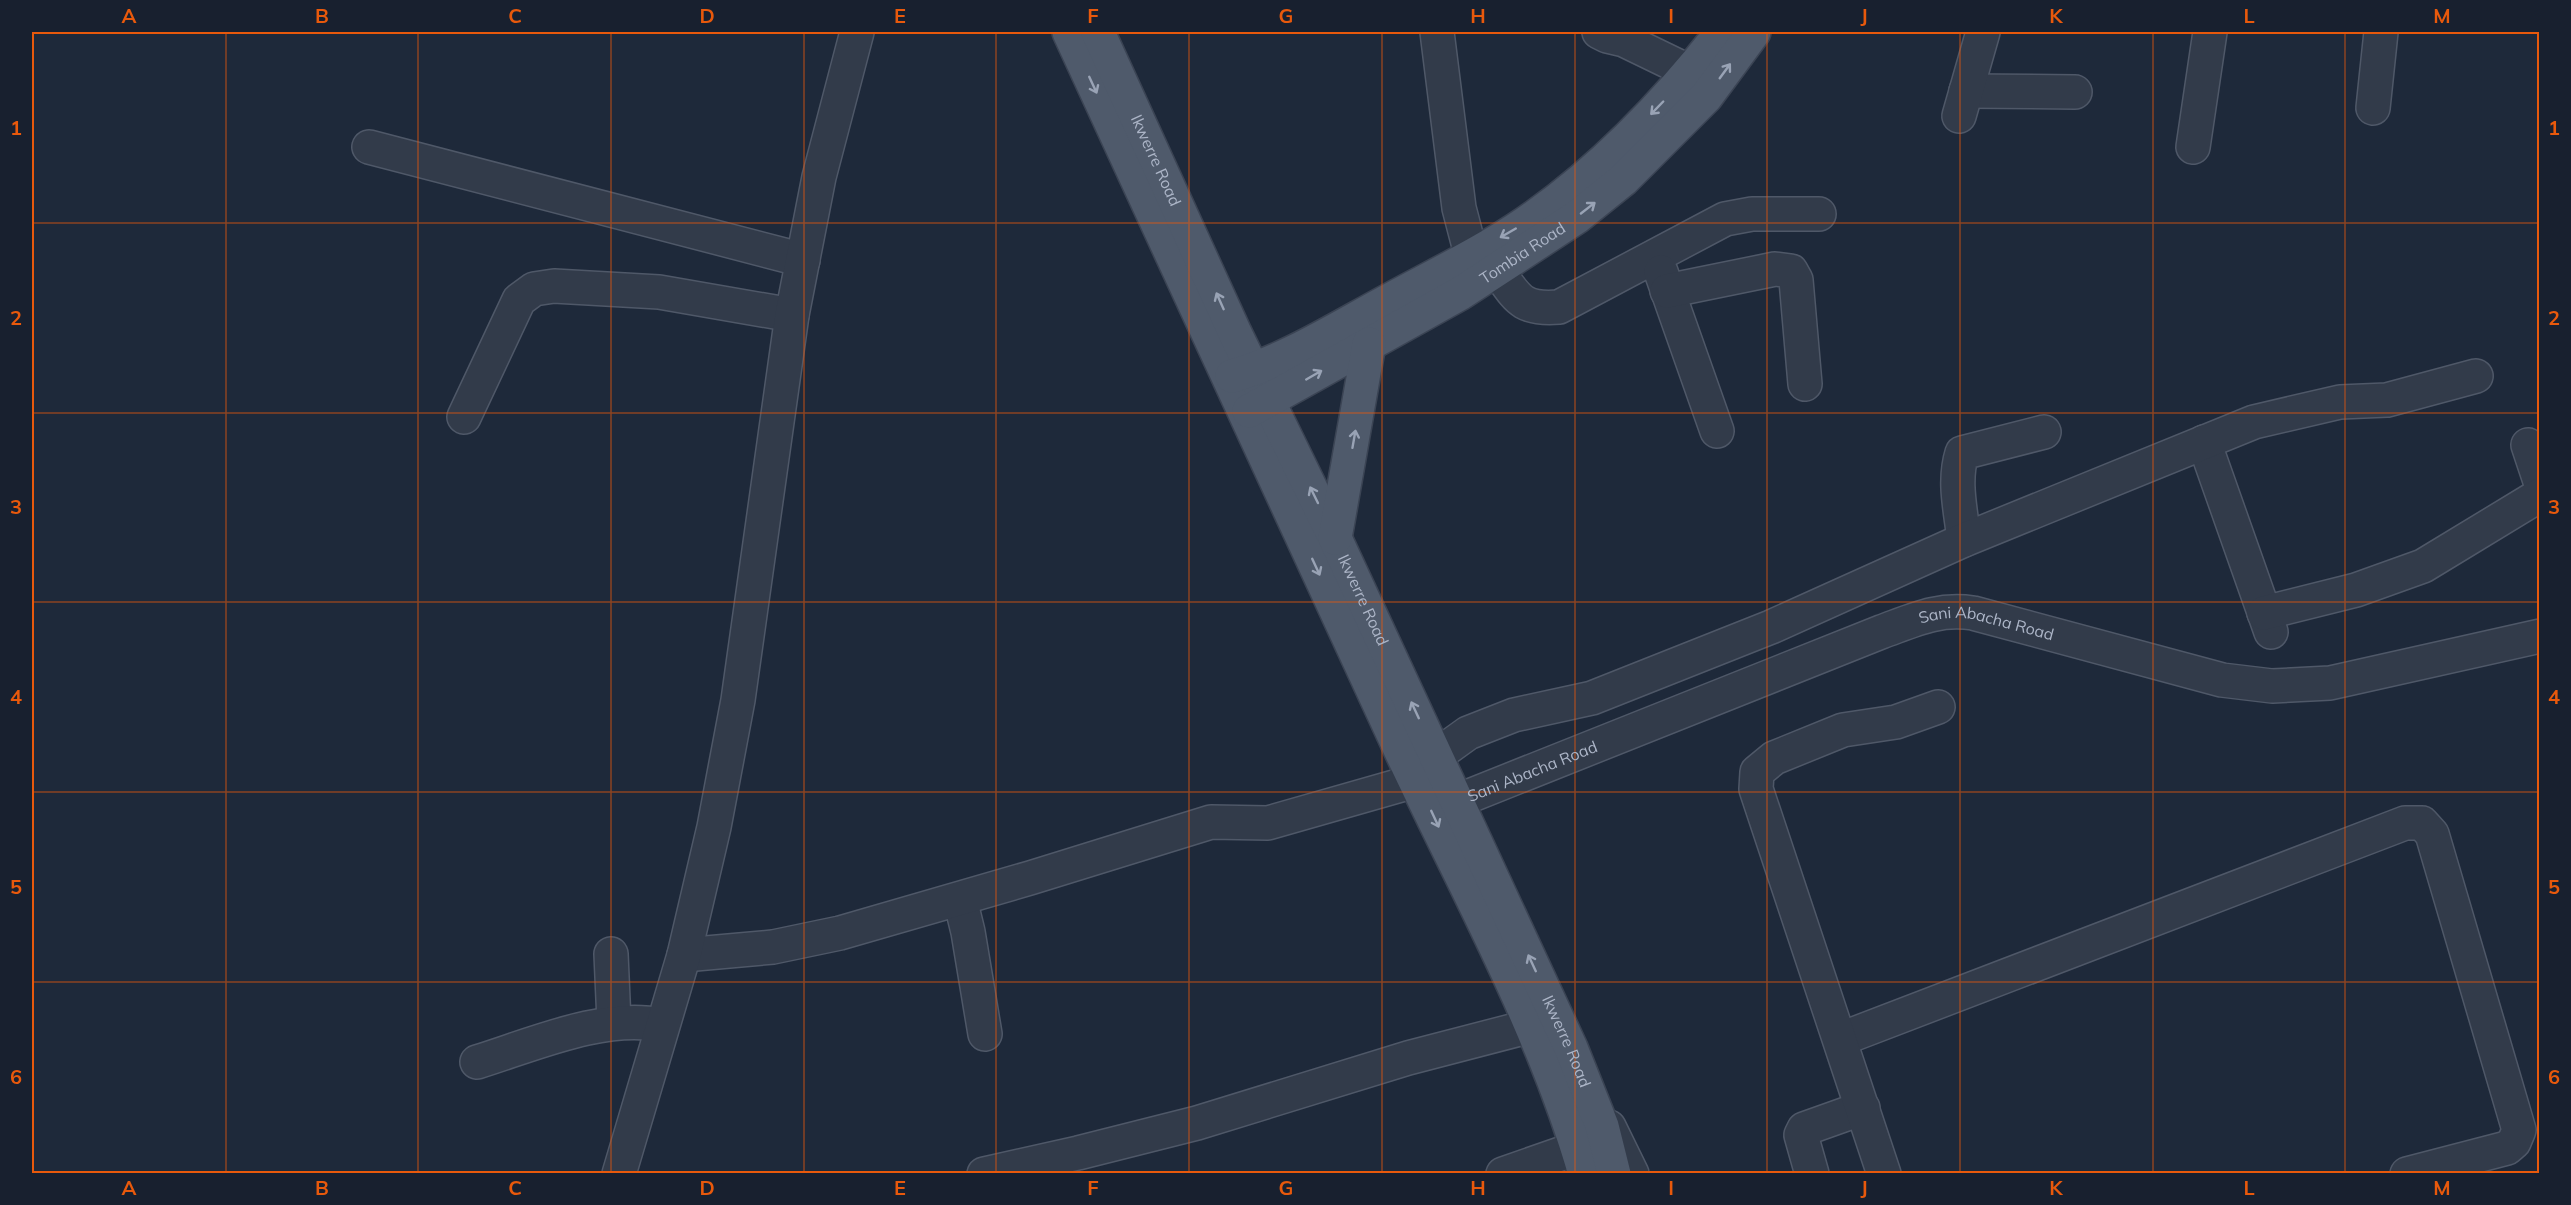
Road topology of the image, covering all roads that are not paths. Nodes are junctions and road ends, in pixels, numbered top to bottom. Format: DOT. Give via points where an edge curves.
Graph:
graph roads {
  1 [pos="857,32"];
  2 [pos="1069,32"];
  3 [pos="1098,32"];
  4 [pos="1437,32"];
  5 [pos="1599,32"];
  6 [pos="1722,32"];
  7 [pos="1754,32"];
  8 [pos="1983,32"];
  9 [pos="2210,32"];
  10 [pos="2381,32"];
  11 [pos="1690,72"];
  12 [pos="2075,92"];
  13 [pos="2373,108"];
  14 [pos="369,147"];
  15 [pos="2193,147"];
  16 [pos="1819,214"];
  17 [pos="1655,256"];
  18 [pos="803,260"];
  19 [pos="1484,262"];
  20 [pos="1668,291"];
  21 [pos="792,315"];
  22 [pos="1235,333"];
  23 [pos="1369,344"];
  24 [pos="1298,348"];
  25 [pos="1241,374"];
  26 [pos="2476,376"];
  27 [pos="1805,384"];
  28 [pos="1257,407"];
  29 [pos="464,417"];
  30 [pos="1717,431"];
  31 [pos="2044,432"];
  32 [pos="2204,442"];
  33 [pos="2528,445"];
  34 [pos="2540,481"];
  35 [pos="2540,495"];
  36 [pos="1335,538"];
  37 [pos="1964,540"];
  38 [pos="2540,636"];
  39 [pos="1938,707"];
  40 [pos="1436,756"];
  41 [pos="1415,781"];
  42 [pos="1457,801"];
  43 [pos="960,899"];
  44 [pos="611,954"];
  45 [pos="684,955"];
  46 [pos="614,1022"];
  47 [pos="661,1024"];
  48 [pos="1533,1029"];
  49 [pos="985,1034"];
  50 [pos="1840,1039"];
  51 [pos="477,1062"];
  52 [pos="1588,1089"];
  53 [pos="1863,1108"];
  54 [pos="1573,1166"];
  55 [pos="619,1173"];
  56 [pos="984,1173"];
  57 [pos="1503,1173"];
  58 [pos="1614,1173"];
  59 [pos="1632,1173"];
  60 [pos="1812,1173"];
  61 [pos="1884,1173"];
  62 [pos="2407,1173"];
  1 -- 18 [label="street" via="819,177"];
  2 -- 25 [label="main road, Ikwerre Road, one-way"];
  22 -- 3 [label="main road, Ikwerre Road, one-way"];
  4 -- 19 [label="street" via="1459,208"];
  5 -- 11 [label="street"];
  6 -- 11 [label="main road, Tombia Road"];
  19 -- 7 [label="main road, Tombia Road, one-way" via="1577,217 1623,180 1706,97"];
  8 -- 12 [label="street" via="1963,103"];
  9 -- 15 [label="street"];
  10 -- 13 [label="street"];
  11 -- 19 [label="main road, Tombia Road, one-way" via="1620,146"];
  14 -- 18 [label="street"];
  16 -- 17 [label="street" via="1736,216"];
  17 -- 19 [label="street" via="1559,307 1538,308 1519,300"];
  17 -- 20 [label="street"];
  18 -- 21 [label="street"];
  19 -- 23 [label="main road, Tombia Road"];
  19 -- 24 [label="main road, Tombia Road"];
  20 -- 27 [label="street" via="1775,269 1791,271 1796,280"];
  20 -- 30 [label="street"];
  21 -- 29 [label="street" via="659,292 554,286 534,289 519,300"];
  21 -- 45 [label="street" via="738,699"];
  22 -- 24 [label="main road" via="1256,345"];
  22 -- 25 [label="main road, Ikwerre Road"];
  28 -- 23 [label="main road, Tombia Road, one-way"];
  36 -- 23 [label="main road, one-way"];
  24 -- 25 [label="main road, Tombia Road"];
  25 -- 28 [label="main road, Ikwerre Road"];
  26 -- 32 [label="street" via="2387,399 2340,402 2265,420"];
  36 -- 28 [label="main road, Ikwerre Road, one-way"];
  28 -- 41 [label="main road, Ikwerre Road, one-way"];
  31 -- 37 [label="street" via="1962,453 1957,481"];
  32 -- 35 [label="street" via="2267,623 2423,566"];
  32 -- 37 [label="street"];
  33 -- 34 [label="street"];
  40 -- 36 [label="main road, Ikwerre Road, one-way"];
  37 -- 40 [label="street" via="1771,627 1592,698 1514,715 1468,733"];
  38 -- 42 [label="street, Sani Abacha Road" via="2330,683 2272,686 2222,680 1951,610 1881,632"];
  39 -- 50 [label="street" via="1896,722 1843,729 1774,758 1757,772 1756,789"];
  40 -- 42 [label="main road, Ikwerre Road"];
  41 -- 43 [label="street" via="1268,823 1211,822"];
  41 -- 48 [label="main road, Ikwerre Road, one-way"];
  52 -- 42 [label="main road, Ikwerre Road, one-way"];
  43 -- 45 [label="street" via="840,933 773,947"];
  43 -- 49 [label="street"];
  44 -- 46 [label="street"];
  45 -- 47 [label="street"];
  46 -- 47 [label="street"];
  46 -- 51 [label="street"];
  47 -- 55 [label="street"];
  48 -- 54 [label="main road, Ikwerre Road" via="1557,1087"];
  48 -- 56 [label="street" via="1408,1058 1197,1123"];
  50 -- 53 [label="street"];
  50 -- 62 [label="street" via="2405,823 2422,823 2432,834 2519,1130 2506,1148"];
  52 -- 58 [label="main road, Ikwerre Road"];
  52 -- 59 [label="street"];
  53 -- 60 [label="street" via="1804,1129 1801,1135"];
  53 -- 61 [label="street"];
  54 -- 57 [label="street"];
}
